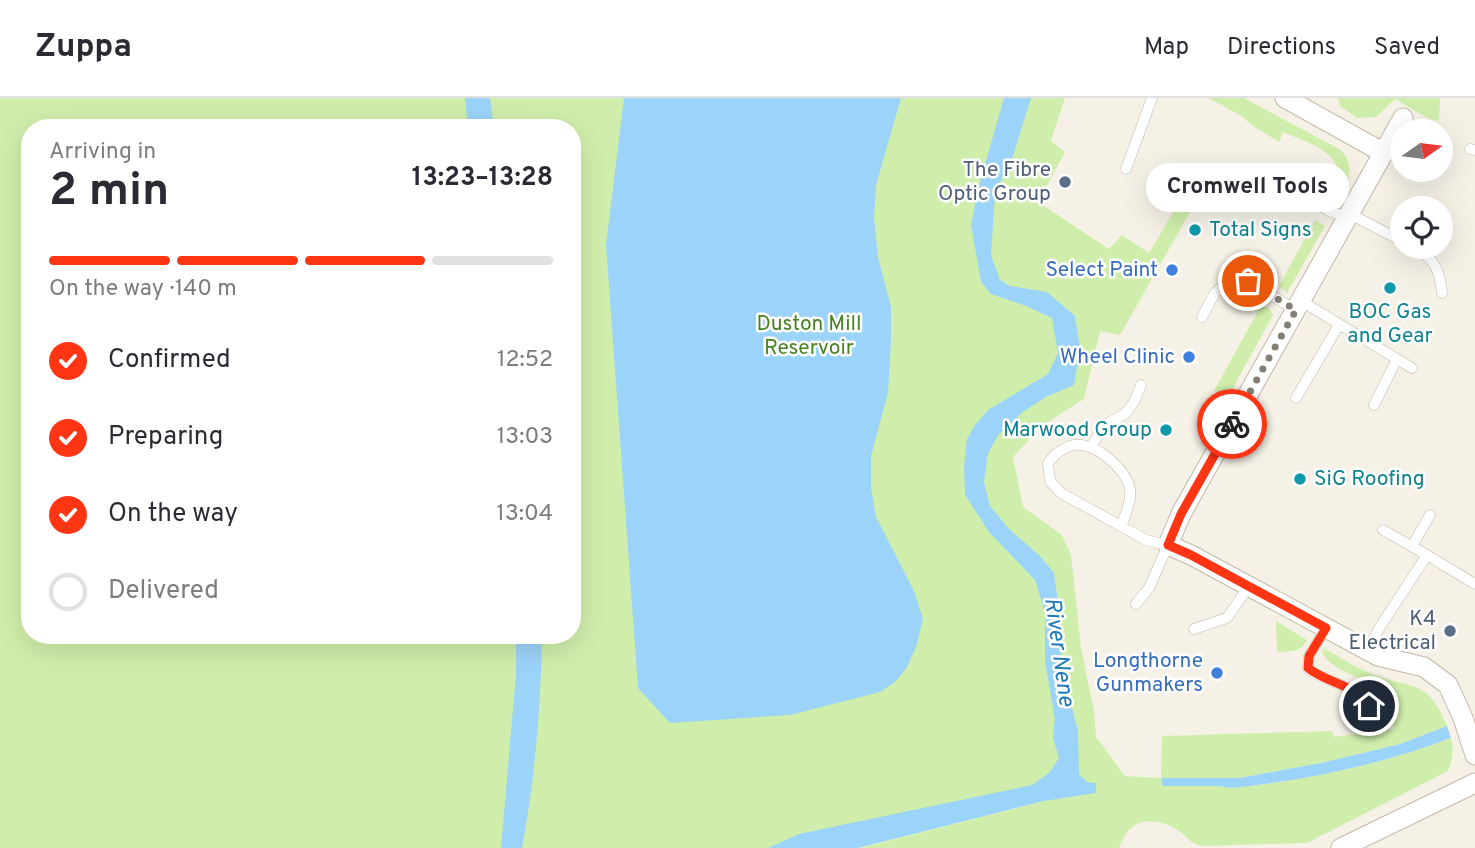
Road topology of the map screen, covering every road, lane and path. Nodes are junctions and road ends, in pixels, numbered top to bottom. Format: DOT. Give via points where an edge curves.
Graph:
graph roads {
  1 [pos="1152,98"];
  2 [pos="1285,98"];
  3 [pos="1306,103"];
  4 [pos="1403,118"];
  5 [pos="1384,153"];
  6 [pos="1126,169"];
  7 [pos="1284,185"];
  8 [pos="1349,216"];
  9 [pos="1390,235"];
  10 [pos="1431,259"];
  11 [pos="1442,293"];
  12 [pos="1298,305"];
  13 [pos="1202,317"];
  14 [pos="1339,325"];
  15 [pos="1397,359"];
  16 [pos="1412,368"];
  17 [pos="1141,384"];
  18 [pos="1296,398"];
  19 [pos="1374,405"];
  20 [pos="1091,447"];
  21 [pos="1430,514"];
  22 [pos="1121,526"];
  23 [pos="1383,530"];
  24 [pos="1168,545"];
  25 [pos="1412,546"];
  26 [pos="1427,555"];
  27 [pos="1475,584"];
  28 [pos="1249,586"];
  29 [pos="1136,604"];
  30 [pos="1326,628"];
  31 [pos="1194,629"];
  32 [pos="1367,650"];
  33 [pos="1370,717"];
  34 [pos="1475,755"];
  35 [pos="1475,783"];
  36 [pos="1341,848"];
  1 -- 6 [label="lane"];
  2 -- 3 [label="street"];
  3 -- 5 [label="street"];
  4 -- 5 [label="street"];
  5 -- 8 [label="street"];
  7 -- 8 [label="lane" via="1329,211"];
  8 -- 9 [label="lane"];
  8 -- 12 [label="street"];
  10 -- 11 [label="lane" via="1438,269"];
  12 -- 13 [label="lane" via="1248,281 1229,281 1215,293"];
  12 -- 14 [label="lane"];
  12 -- 24 [label="street"];
  14 -- 15 [label="lane"];
  14 -- 18 [label="lane"];
  15 -- 16 [label="lane"];
  15 -- 19 [label="lane"];
  17 -- 20 [label="lane" via="1129,408 1100,432"];
  20 -- 22 [label="lane" via="1125,475 1131,491"];
  20 -- 22 [label="lane" via="1074,445 1055,454 1048,463 1050,481 1069,498"];
  21 -- 25 [label="lane"];
  22 -- 24 [label="lane" via="1146,540"];
  23 -- 25 [label="lane"];
  24 -- 28 [label="street"];
  24 -- 29 [label="lane" via="1149,588"];
  25 -- 26 [label="lane"];
  26 -- 27 [label="lane"];
  26 -- 32 [label="lane"];
  28 -- 30 [label="street"];
  28 -- 31 [label="lane" via="1227,618"];
  30 -- 32 [label="street"];
  30 -- 33 [label="lane" via="1309,656 1308,668 1362,695"];
  32 -- 34 [label="street" via="1424,667 1448,685"];
  35 -- 36 [label="street"];
}
